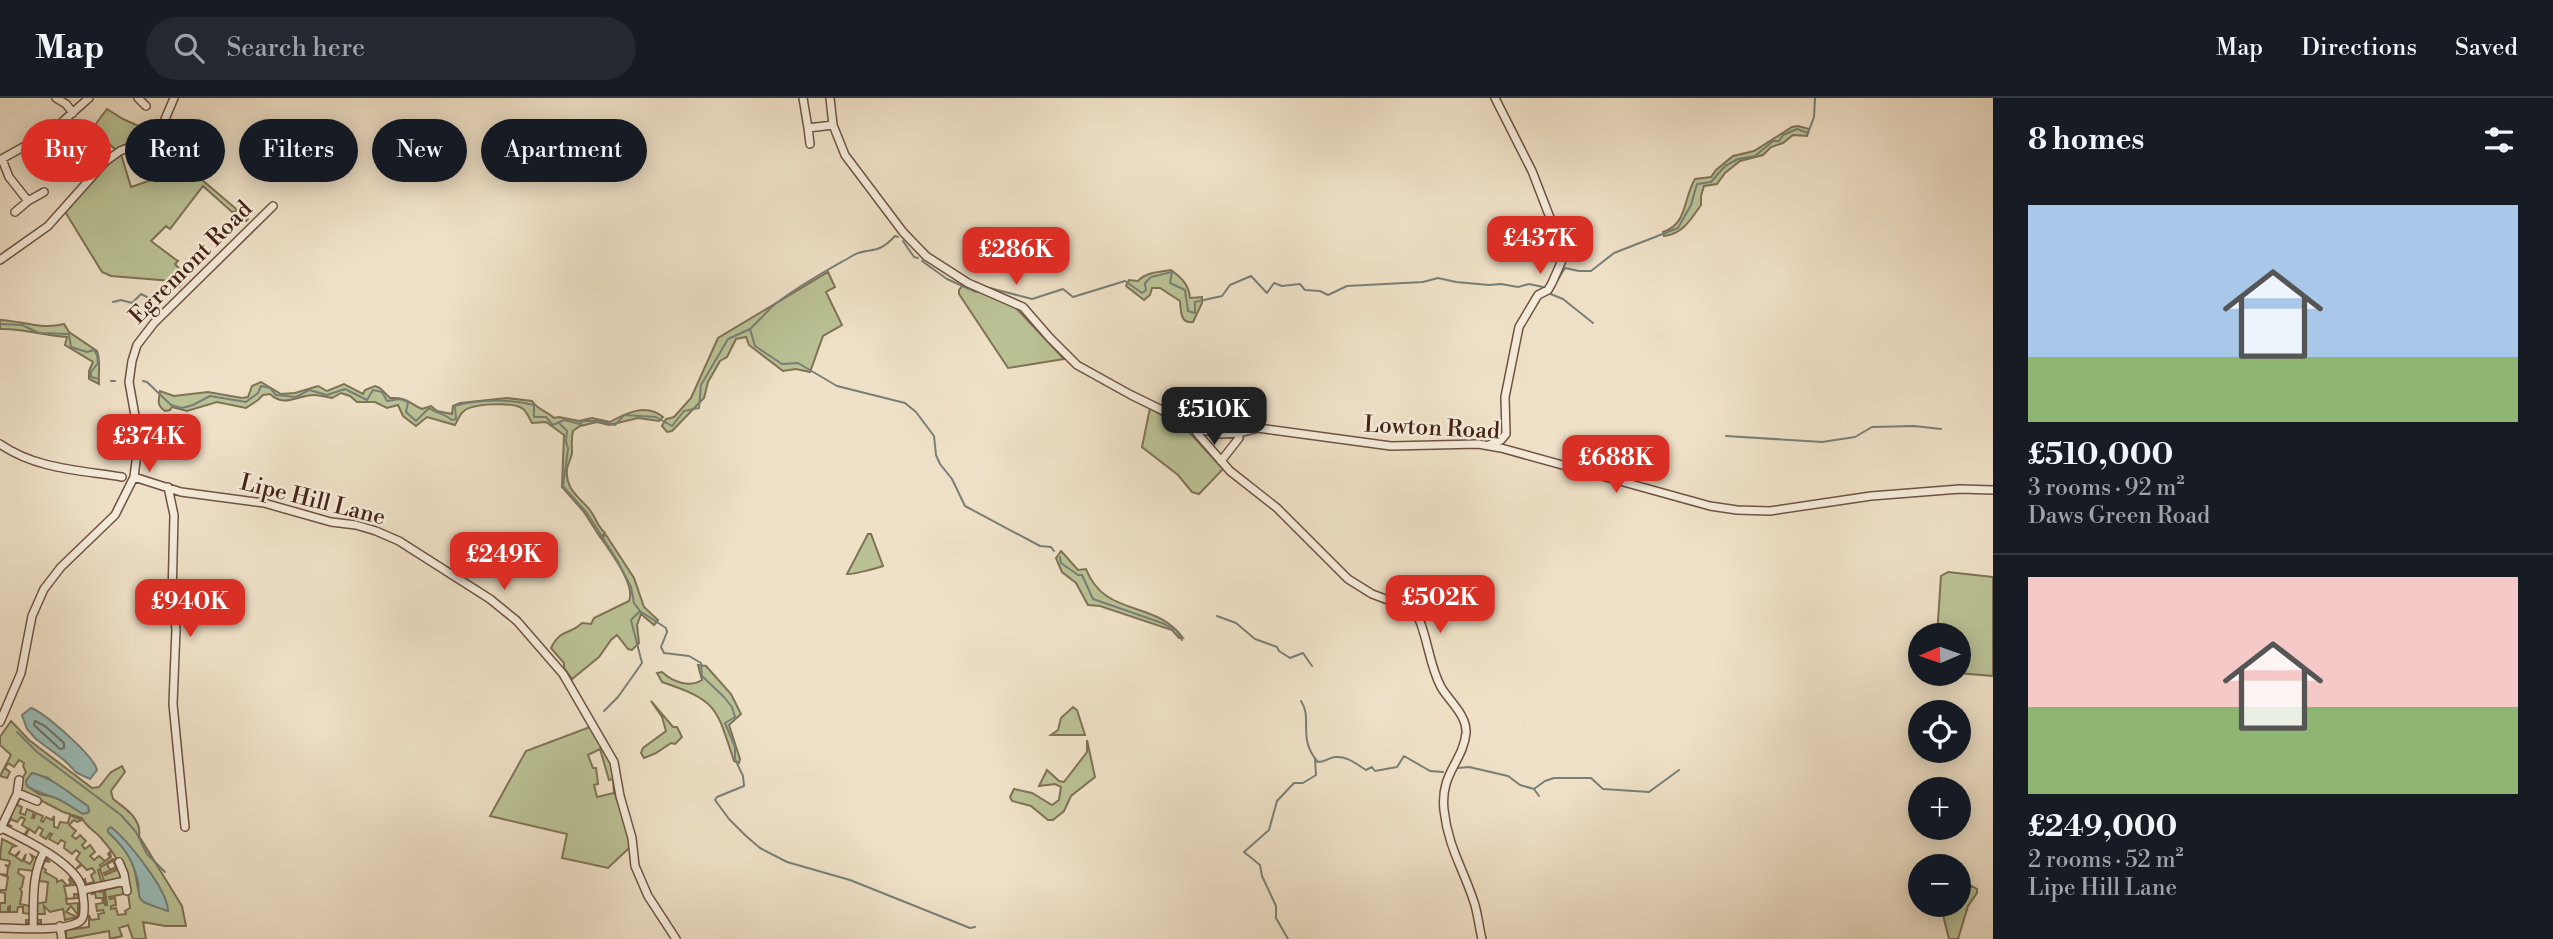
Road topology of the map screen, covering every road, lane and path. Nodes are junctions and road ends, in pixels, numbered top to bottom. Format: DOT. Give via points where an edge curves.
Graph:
graph roads {
  1 [pos="89,98"];
  2 [pos="174,98"];
  3 [pos="803,98"];
  4 [pos="830,98"];
  5 [pos="1495,98"];
  6 [pos="54,100"];
  7 [pos="73,113"];
  8 [pos="66,119"];
  9 [pos="833,125"];
  10 [pos="808,128"];
  11 [pos="810,144"];
  12 [pos="21,149"];
  13 [pos="1,160"];
  14 [pos="44,192"];
  15 [pos="28,201"];
  16 [pos="273,206"];
  17 [pos="15,212"];
  18 [pos="0,260"];
  19 [pos="1195,427"];
  20 [pos="1239,433"];
  21 [pos="1504,437"];
  22 [pos="0,444"];
  23 [pos="1488,446"];
  24 [pos="1510,451"];
  25 [pos="1221,461"];
  26 [pos="122,477"];
  27 [pos="134,477"];
  28 [pos="168,488"];
  29 [pos="1993,490"];
  30 [pos="0,722"];
  31 [pos="19,780"];
  32 [pos="18,793"];
  33 [pos="37,801"];
  34 [pos="185,827"];
  35 [pos="0,829"];
  36 [pos="44,852"];
  37 [pos="119,863"];
  38 [pos="125,881"];
  39 [pos="83,890"];
  40 [pos="127,891"];
  41 [pos="60,926"];
  42 [pos="0,928"];
  43 [pos="33,928"];
  44 [pos="62,939"];
  45 [pos="676,939"];
  46 [pos="1482,939"];
  1 -- 7 [label="street"];
  2 -- 18 [label="street" via="152,139 106,161 48,226"];
  3 -- 10 [label="street"];
  4 -- 9 [label="street"];
  5 -- 21 [label="street" via="1532,171 1563,258 1552,283 1530,306 1519,327 1505,397"];
  6 -- 7 [label="street"];
  7 -- 8 [label="street"];
  9 -- 10 [label="street"];
  9 -- 19 [label="street" via="845,155 903,233 926,256 968,283 1023,307 1077,365"];
  10 -- 11 [label="street"];
  12 -- 13 [label="street"];
  13 -- 15 [label="street"];
  14 -- 15 [label="street"];
  15 -- 17 [label="street"];
  16 -- 27 [label="street, Egremont Road" via="137,345 129,382 139,438"];
  19 -- 20 [label="street, Lowton Road"];
  19 -- 25 [label="street"];
  20 -- 23 [label="street, Lowton Road" via="1258,428 1391,446"];
  20 -- 25 [label="street"];
  21 -- 23 [label="street"];
  21 -- 24 [label="street"];
  22 -- 26 [label="street" via="40,464"];
  23 -- 24 [label="street, Lowton Road"];
  24 -- 29 [label="street, Lowton Road" via="1710,506 1753,511 1871,496"];
  25 -- 46 [label="street" via="1277,508 1348,579 1415,610 1435,675 1466,727 1463,745 1446,779 1444,806 1449,841 1474,901"];
  27 -- 28 [label="street, Lipe Hill Lane"];
  27 -- 30 [label="street, Egremont Road" via="115,515 44,589 32,616 21,673"];
  28 -- 34 [label="street" via="174,515 173,704"];
  28 -- 45 [label="street, Lipe Hill Lane" via="264,503 376,531 415,551 517,621 563,674 605,745 617,771 635,866"];
  31 -- 32 [label="street"];
  32 -- 33 [label="street"];
  32 -- 35 [label="street"];
  35 -- 36 [label="street"];
  36 -- 39 [label="street" via="69,869"];
  36 -- 43 [label="street" via="35,884"];
  37 -- 38 [label="street"];
  38 -- 39 [label="street"];
  38 -- 40 [label="street"];
  39 -- 41 [label="street" via="83,918"];
  41 -- 43 [label="street"];
  41 -- 44 [label="street"];
  42 -- 43 [label="street"];
}
